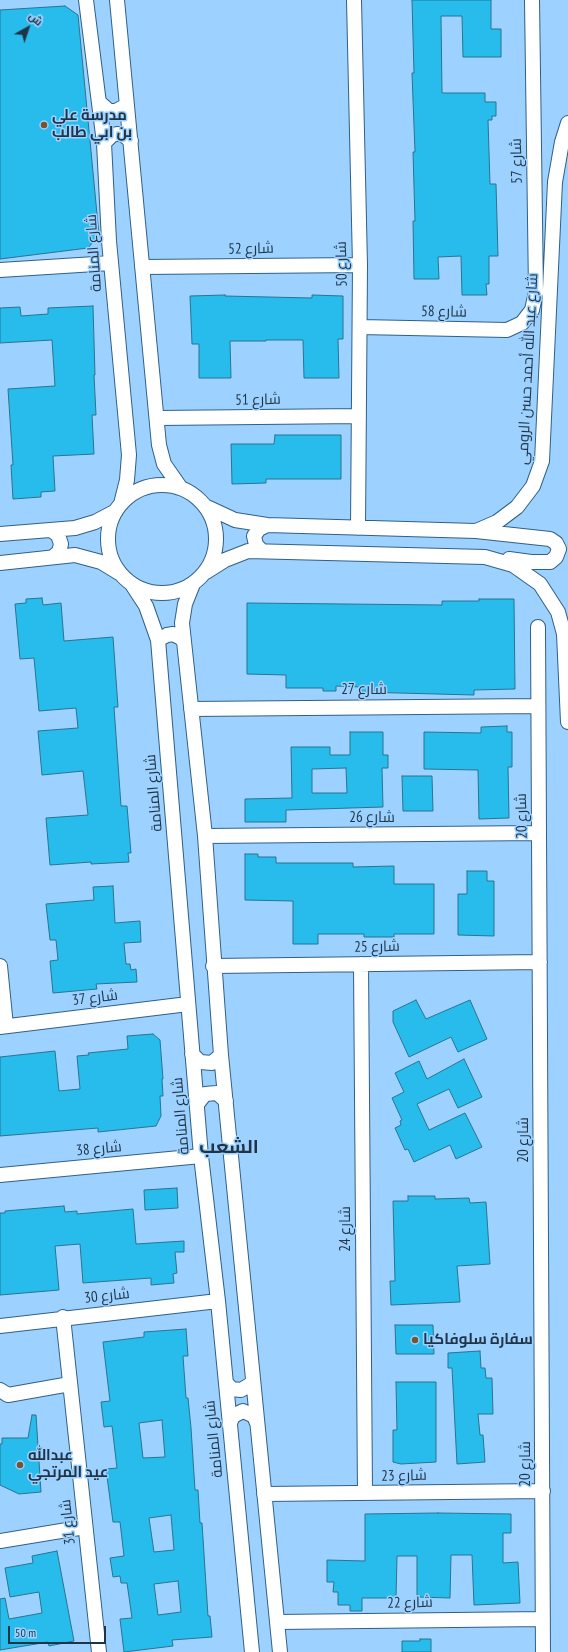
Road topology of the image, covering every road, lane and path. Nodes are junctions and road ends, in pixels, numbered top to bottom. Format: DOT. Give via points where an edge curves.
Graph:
graph roads {
  1 [pos="86,0"];
  2 [pos="117,0"];
  3 [pos="354,0"];
  4 [pos="532,0"];
  5 [pos="100,103"];
  6 [pos="127,105"];
  7 [pos="568,123"];
  8 [pos="131,141"];
  9 [pos="104,143"];
  10 [pos="111,263"];
  11 [pos="360,265"];
  12 [pos="142,267"];
  13 [pos="0,270"];
  14 [pos="526,320"];
  15 [pos="360,327"];
  16 [pos="359,416"];
  17 [pos="157,418"];
  18 [pos="180,487"];
  19 [pos="118,507"];
  20 [pos="206,507"];
  21 [pos="267,525"];
  22 [pos="358,528"];
  23 [pos="51,530"];
  24 [pos="476,531"];
  25 [pos="0,534"];
  26 [pos="262,552"];
  27 [pos="53,557"];
  28 [pos="499,560"];
  29 [pos="0,563"];
  30 [pos="206,572"];
  31 [pos="126,579"];
  32 [pos="193,584"];
  33 [pos="538,627"];
  34 [pos="158,640"];
  35 [pos="184,642"];
  36 [pos="537,706"];
  37 [pos="191,709"];
  38 [pos="568,722"];
  39 [pos="539,833"];
  40 [pos="205,836"];
  41 [pos="540,962"];
  42 [pos="361,964"];
  43 [pos="0,966"];
  44 [pos="213,966"];
  45 [pos="188,1004"];
  46 [pos="3,1026"];
  47 [pos="192,1054"];
  48 [pos="221,1055"];
  49 [pos="226,1101"];
  50 [pos="198,1103"];
  51 [pos="201,1156"];
  52 [pos="0,1175"];
  53 [pos="218,1301"];
  54 [pos="63,1318"];
  55 [pos="0,1326"];
  56 [pos="253,1380"];
  57 [pos="226,1383"];
  58 [pos="70,1384"];
  59 [pos="0,1390"];
  60 [pos="230,1423"];
  61 [pos="257,1423"];
  62 [pos="543,1490"];
  63 [pos="365,1493"];
  64 [pos="264,1494"];
  65 [pos="85,1527"];
  66 [pos="0,1540"];
  67 [pos="543,1619"];
  68 [pos="277,1622"];
  69 [pos="99,1652"];
  70 [pos="252,1652"];
  71 [pos="280,1652"];
  72 [pos="543,1652"];
  1 -- 5 [label="street, شارع المنامة"];
  2 -- 6 [label="street"];
  3 -- 11 [label="street, شارع 50"];
  4 -- 14 [label="street, شارع 57" via="536,292 532,310"];
  5 -- 6 [label="street" via="110,111 116,112"];
  5 -- 9 [label="street, شارع المنامة"];
  6 -- 8 [label="street"];
  7 -- 24 [label="street, شارع عبد الله أحمد حسن الرومي" via="555,182 542,460 533,486 517,507 496,522"];
  8 -- 9 [label="street" via="122,134 117,134 112,135"];
  8 -- 12 [label="street"];
  9 -- 10 [label="street, شارع المنامة"];
  10 -- 13 [label="street"];
  10 -- 19 [label="street, شارع المنامة" via="129,455 128,480"];
  11 -- 12 [label="street, شارع 52"];
  11 -- 15 [label="street, شارع 50"];
  12 -- 17 [label="street"];
  14 -- 15 [label="street, شارع 58" via="507,330"];
  15 -- 16 [label="street, شارع 50"];
  16 -- 17 [label="street, شارع 51"];
  16 -- 22 [label="street, شارع 50"];
  17 -- 18 [label="street" via="164,464"];
  18 -- 19 [label="street" via="158,484 147,487 136,491"];
  18 -- 20 [label="street" via="190,492"];
  19 -- 23 [label="street" via="103,519 86,525"];
  19 -- 31 [label="street" via="110,527 108,544 110,555"];
  20 -- 21 [label="street, شارع عبد الله أحمد حسن الرومي" via="236,520"];
  20 -- 30 [label="street" via="212,517 217,539 212,562"];
  21 -- 22 [label="street, شارع عبد الله أحمد حسن الرومي"];
  21 -- 26 [label="street" via="259,529 254,536 256,545"];
  22 -- 24 [label="street, شارع عبد الله أحمد حسن الرومي"];
  23 -- 25 [label="street"];
  23 -- 27 [label="street" via="58,535 61,544 59,552"];
  24 -- 28 [label="street" via="550,539 559,549 556,557 550,562"];
  26 -- 28 [label="street" via="484,557"];
  26 -- 30 [label="street" via="241,553"];
  27 -- 29 [label="street"];
  27 -- 31 [label="street" via="83,557 101,562"];
  28 -- 38 [label="street" via="532,576 547,592 558,612 564,634"];
  30 -- 32 [label="street"];
  31 -- 32 [label="street" via="146,590 162,593 173,592"];
  31 -- 34 [label="street, شارع المنامة" via="146,606"];
  32 -- 35 [label="street" via="184,610"];
  33 -- 36 [label="street, شارع 20"];
  34 -- 35 [label="street" via="172,634"];
  34 -- 45 [label="street, شارع المنامة"];
  35 -- 37 [label="street"];
  36 -- 37 [label="street, شارع 27"];
  36 -- 39 [label="street, شارع 20"];
  37 -- 40 [label="street"];
  39 -- 40 [label="street, شارع 26"];
  39 -- 41 [label="street, شارع 20"];
  40 -- 44 [label="street"];
  41 -- 42 [label="street, شارع 25"];
  41 -- 62 [label="street, شارع 20"];
  42 -- 44 [label="street, شارع 25"];
  42 -- 63 [label="street, شارع 24"];
  43 -- 46 [label="street, شارع 37"];
  44 -- 48 [label="street"];
  45 -- 46 [label="street, شارع 37"];
  45 -- 47 [label="street, شارع المنامة"];
  47 -- 48 [label="street" via="200,1062 212,1063"];
  47 -- 50 [label="street, شارع المنامة"];
  48 -- 49 [label="street"];
  49 -- 50 [label="street" via="217,1093 205,1094"];
  49 -- 56 [label="street"];
  50 -- 51 [label="street, شارع المنامة"];
  51 -- 52 [label="street, شارع 38"];
  51 -- 53 [label="street, شارع المنامة"];
  53 -- 54 [label="street, شارع 30"];
  53 -- 57 [label="street, شارع المنامة"];
  54 -- 55 [label="street, شارع 30"];
  54 -- 58 [label="street, شارع 31"];
  56 -- 57 [label="street" via="241,1390"];
  56 -- 61 [label="street"];
  57 -- 60 [label="street, شارع المنامة"];
  58 -- 59 [label="street" via="8,1394"];
  58 -- 65 [label="street, شارع 31"];
  60 -- 61 [label="street" via="233,1416 243,1411 254,1416"];
  60 -- 70 [label="street, شارع المنامة"];
  61 -- 64 [label="street"];
  62 -- 63 [label="street, شارع 23"];
  62 -- 67 [label="street, شارع 20"];
  63 -- 64 [label="street, شارع 23"];
  64 -- 68 [label="street"];
  65 -- 66 [label="street"];
  65 -- 69 [label="street, شارع 31"];
  67 -- 68 [label="street, شارع 22"];
  67 -- 72 [label="street, شارع 20"];
  68 -- 71 [label="street"];
}
